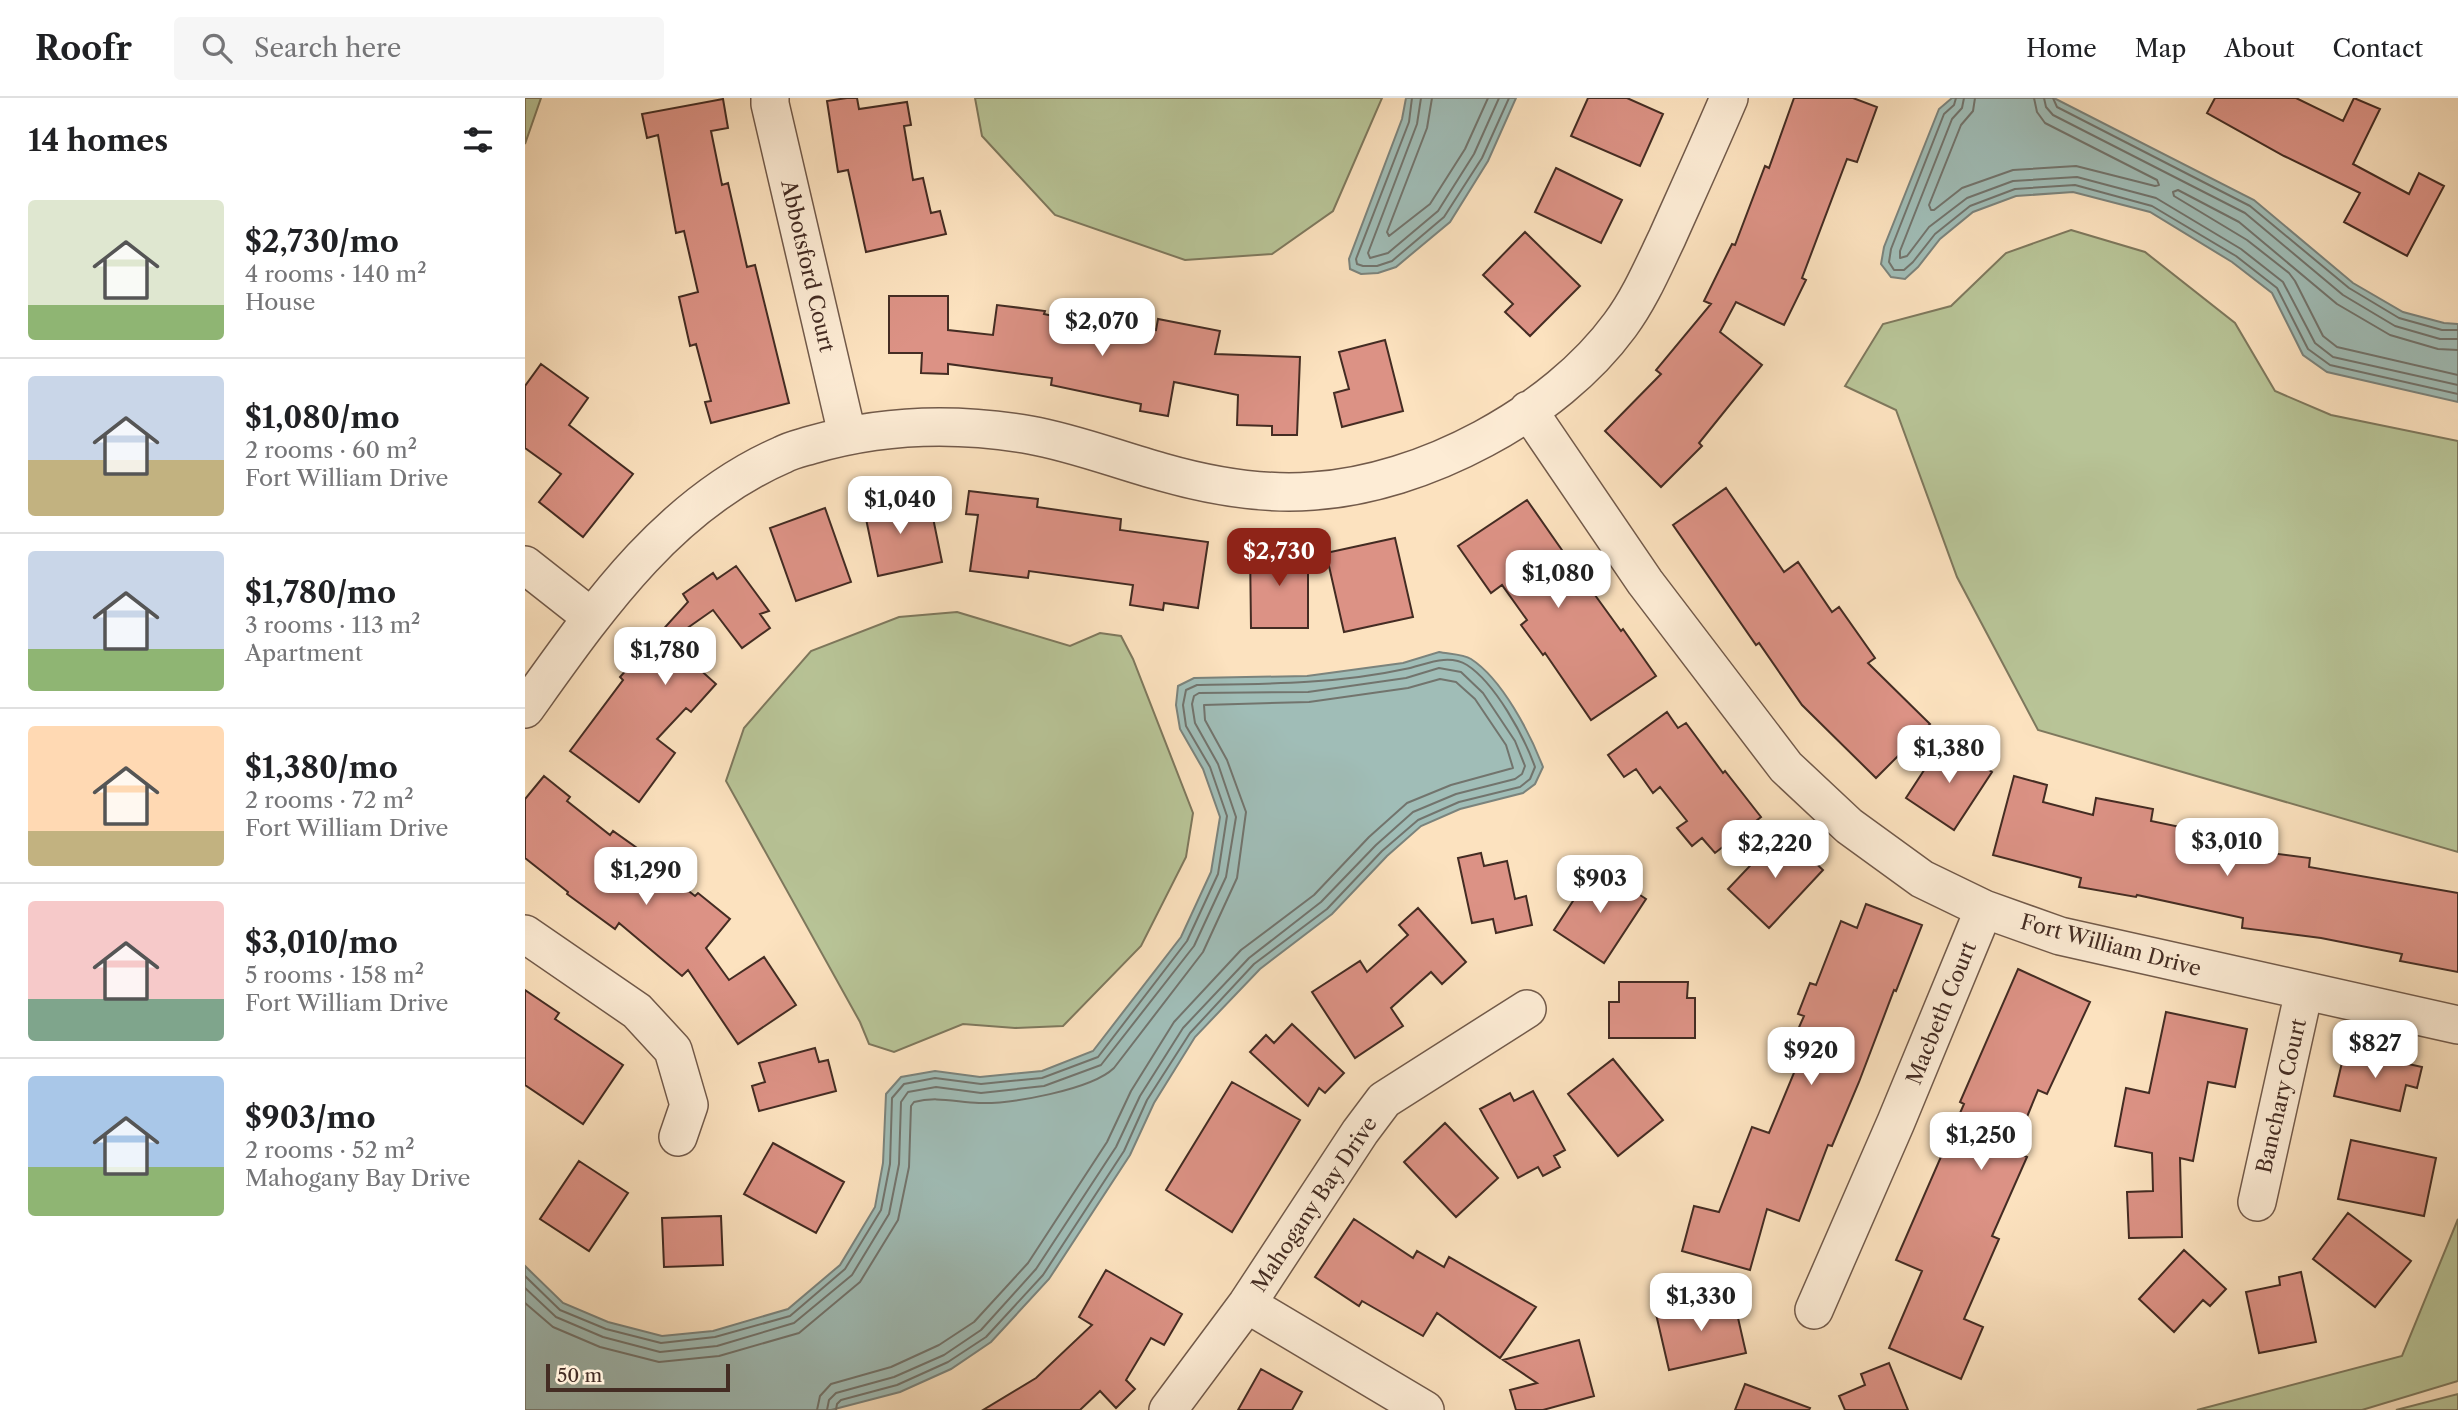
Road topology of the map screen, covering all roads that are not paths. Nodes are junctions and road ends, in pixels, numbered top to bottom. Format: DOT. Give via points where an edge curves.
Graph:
graph roads {
  1 [pos="770,98"];
  2 [pos="1729,98"];
  3 [pos="1528,410"];
  4 [pos="848,434"];
  5 [pos="525,565"];
  6 [pos="591,617"];
  7 [pos="525,709"];
  8 [pos="1984,909"];
  9 [pos="525,934"];
  10 [pos="2304,991"];
  11 [pos="1527,1009"];
  12 [pos="2458,1025"];
  13 [pos="678,1137"];
  14 [pos="2257,1202"];
  15 [pos="1247,1304"];
  16 [pos="1814,1310"];
  17 [pos="1168,1410"];
  18 [pos="1425,1410"];
  1 -- 4 [label="street, Abbotsford Court"];
  2 -- 3 [label="street" via="1644,287 1621,325 1591,360"];
  3 -- 4 [label="street" via="1442,459 1383,480 1314,491 1241,490 1032,436 971,427"];
  3 -- 8 [label="street, Fort William Drive" via="1645,582 1786,767 1849,826 1922,880"];
  4 -- 6 [label="street" via="783,454 689,511"];
  5 -- 6 [label="street"];
  6 -- 7 [label="street"];
  8 -- 10 [label="street, Fort William Drive" via="2060,936"];
  8 -- 16 [label="street, Macbeth Court"];
  9 -- 13 [label="street" via="637,1011 673,1050 689,1105"];
  10 -- 12 [label="street, Fort William Drive"];
  10 -- 14 [label="street, Banchary Court"];
  11 -- 15 [label="street, Mahogany Bay Drive" via="1384,1100"];
  15 -- 17 [label="street, Mahogany Bay Drive"];
  15 -- 18 [label="street"];
}
